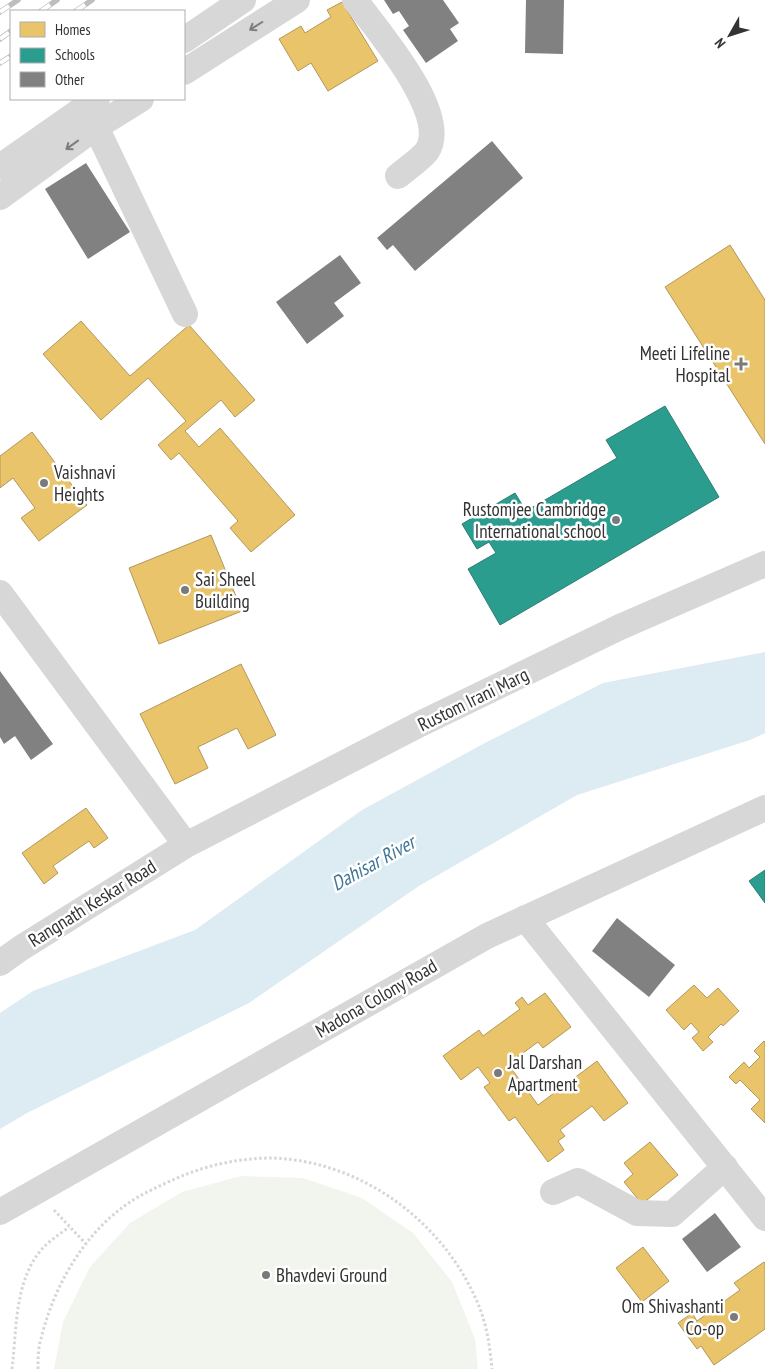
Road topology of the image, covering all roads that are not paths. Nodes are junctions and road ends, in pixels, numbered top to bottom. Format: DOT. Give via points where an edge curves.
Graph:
graph roads {
  1 [pos="244,0"];
  2 [pos="297,0"];
  3 [pos="355,0"];
  4 [pos="185,39"];
  5 [pos="185,71"];
  6 [pos="97,100"];
  7 [pos="139,100"];
  8 [pos="96,127"];
  9 [pos="0,167"];
  10 [pos="398,176"];
  11 [pos="0,197"];
  12 [pos="185,314"];
  13 [pos="765,564"];
  14 [pos="0,593"];
  15 [pos="765,808"];
  16 [pos="186,845"];
  17 [pos="525,918"];
  18 [pos="0,963"];
  19 [pos="725,1167"];
  20 [pos="553,1192"];
  21 [pos="0,1212"];
  22 [pos="765,1218"];
  1 -- 4 [label="street"];
  2 -- 5 [label="street, one-way"];
  3 -- 10 [label="street" via="417,85 431,118 427,151"];
  6 -- 9 [label="street"];
  7 -- 8 [label="street"];
  8 -- 11 [label="street, one-way"];
  8 -- 12 [label="street"];
  13 -- 16 [label="street, Rustom Irani Marg" via="620,627 420,724"];
  14 -- 16 [label="street"];
  15 -- 17 [label="street, Madona Colony Road"];
  16 -- 18 [label="street, Rangnath Keskar Road"];
  17 -- 19 [label="street"];
  17 -- 21 [label="street, Madona Colony Road" via="486,936"];
  19 -- 20 [label="street" via="672,1214 637,1213 578,1182"];
  19 -- 22 [label="street"];
}
